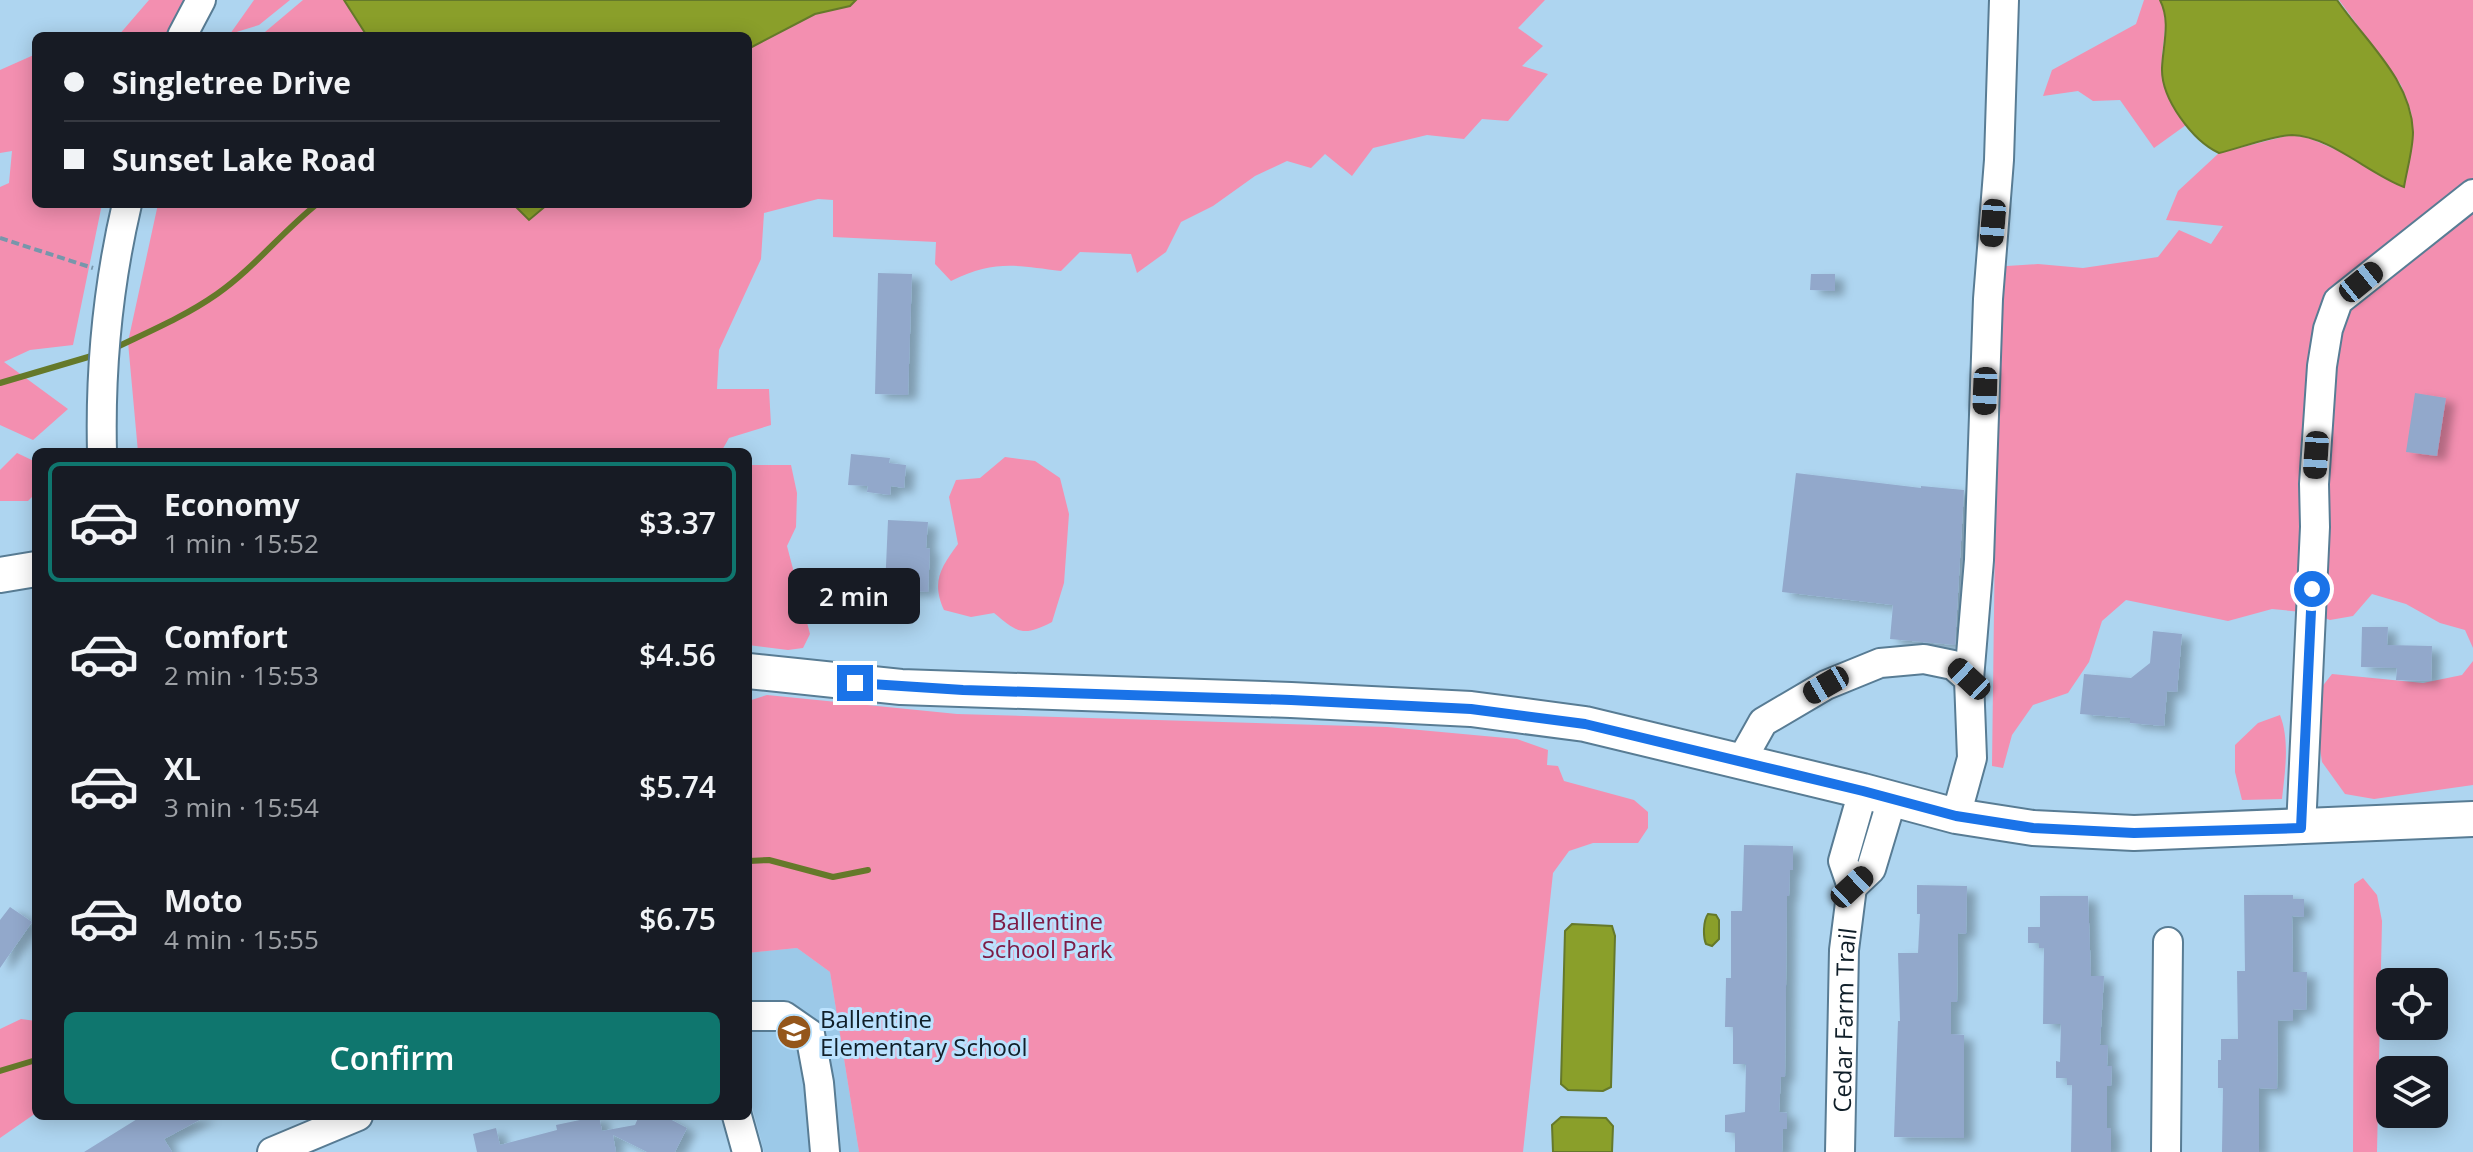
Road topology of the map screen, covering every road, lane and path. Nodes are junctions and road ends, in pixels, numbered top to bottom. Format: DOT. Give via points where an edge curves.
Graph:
graph roads {
  1 [pos="201,0"];
  2 [pos="2004,0"];
  3 [pos="184,32"];
  4 [pos="2473,194"];
  5 [pos="126,208"];
  6 [pos="0,238"];
  7 [pos="115,271"];
  8 [pos="102,448"];
  9 [pos="32,570"];
  10 [pos="0,575"];
  11 [pos="752,671"];
  12 [pos="1969,679"];
  13 [pos="1740,763"];
  14 [pos="1877,795"];
  15 [pos="1956,816"];
  16 [pos="2473,819"];
  17 [pos="2301,828"];
  18 [pos="2168,942"];
  19 [pos="752,1016"];
  20 [pos="348,1120"];
  21 [pos="738,1120"];
  22 [pos="272,1152"];
  23 [pos="747,1152"];
  24 [pos="825,1152"];
  25 [pos="1840,1152"];
  26 [pos="2166,1152"];
  1 -- 3 [label="street"];
  2 -- 12 [label="street"];
  4 -- 17 [label="street" via="2338,301 2328,329 2314,484"];
  5 -- 7 [label="street"];
  6 -- 7 [label="path"];
  7 -- 8 [label="street" via="101,401"];
  9 -- 10 [label="main road"];
  11 -- 13 [label="main road" via="901,687 1471,709 1585,724"];
  12 -- 13 [label="street" via="1953,665 1924,659 1880,663 1826,685 1763,722"];
  12 -- 15 [label="street" via="1972,758"];
  13 -- 14 [label="main road"];
  14 -- 15 [label="main road"];
  14 -- 25 [label="street, Cedar Farm Trail" via="1871,869 1852,887 1844,950"];
  15 -- 17 [label="main road" via="2033,828 2134,833"];
  16 -- 17 [label="main road"];
  18 -- 26 [label="street"];
  19 -- 24 [label="street" via="784,1016 810,1034"];
  20 -- 22 [label="street"];
  21 -- 23 [label="street"];
}
